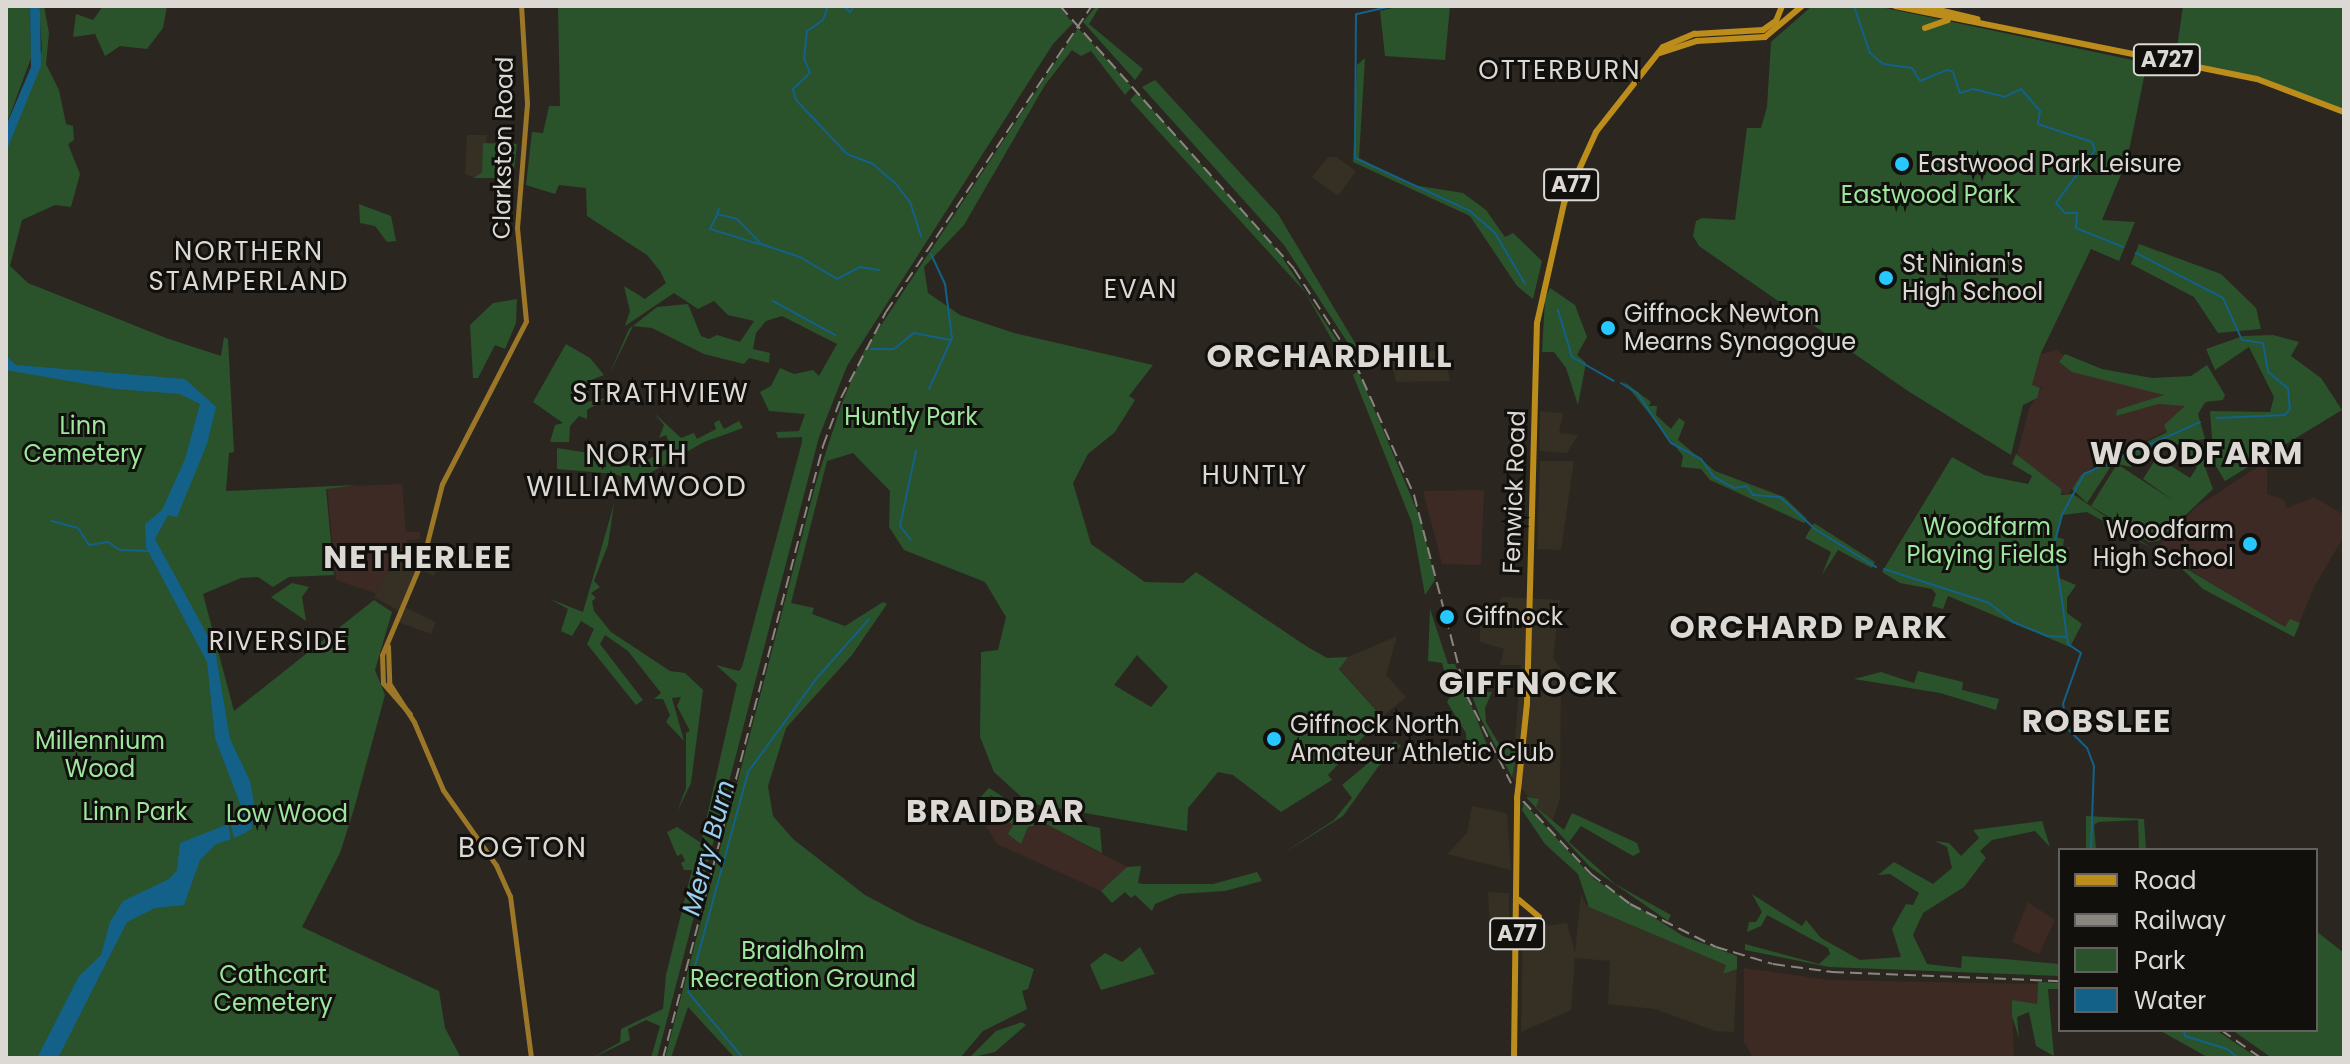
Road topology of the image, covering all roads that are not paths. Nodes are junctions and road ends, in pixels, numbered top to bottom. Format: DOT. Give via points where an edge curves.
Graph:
graph roads {
  1 [pos="521,6"];
  2 [pos="1782,6"];
  3 [pos="1802,6"];
  4 [pos="1895,6"];
  5 [pos="1922,6"];
  6 [pos="1971,20"];
  7 [pos="1985,22"];
  8 [pos="1925,28"];
  9 [pos="1657,54"];
  10 [pos="2344,112"];
  11 [pos="1517,897"];
  12 [pos="1539,917"];
  13 [pos="531,1058"];
  14 [pos="1514,1058"];
  1 -- 13 [label="main road, Clarkston Road" via="527,103 517,228 526,321 442,484 424,555 389,637 387,678 410,714 443,790 496,865 510,896"];
  2 -- 9 [label="main road, Fenwick Road / A77" via="1776,21 1763,30 1694,34 1666,44"];
  3 -- 9 [label="main road" via="1765,37 1697,41"];
  4 -- 6 [label="main road"];
  5 -- 7 [label="main road, A727"];
  6 -- 7 [label="main road"];
  6 -- 8 [label="main road" via="1942,20"];
  7 -- 10 [label="main road, A727" via="2269,82"];
  9 -- 11 [label="main road, Fenwick Road / A77, bridge" via="1618,100 1587,149 1564,203 1544,280 1537,330"];
  11 -- 12 [label="main road"];
  11 -- 14 [label="main road, Fenwick Road / A77"];
}
